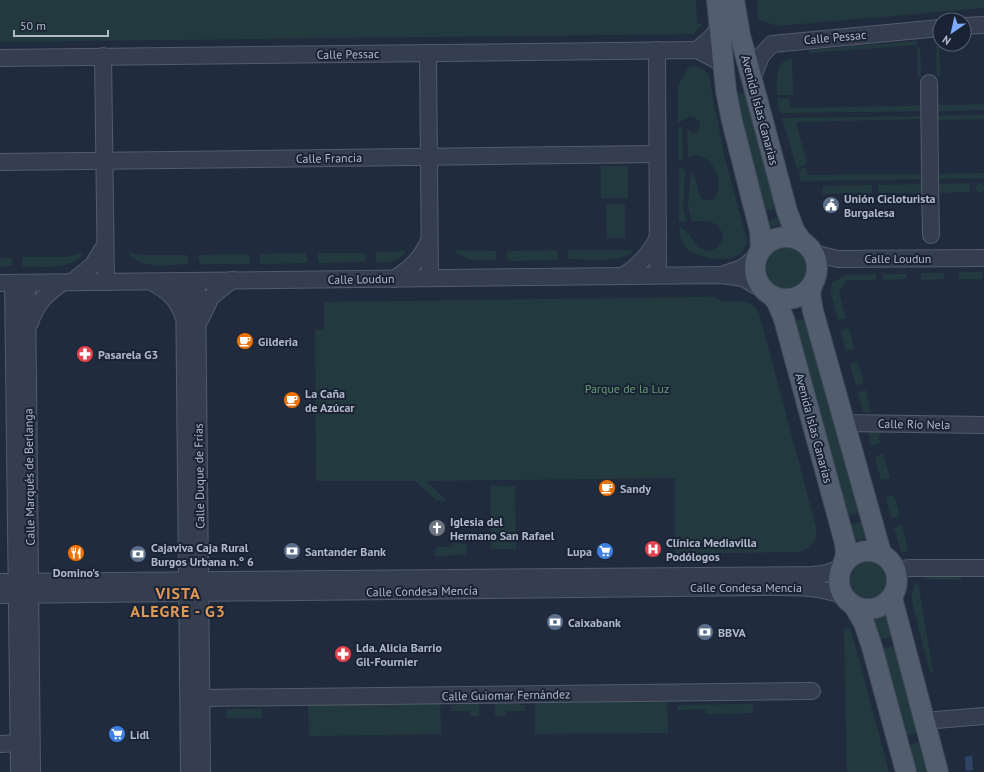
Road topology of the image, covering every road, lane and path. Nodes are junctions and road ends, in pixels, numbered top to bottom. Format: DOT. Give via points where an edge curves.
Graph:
graph roads {
  1 [pos="718,0"];
  2 [pos="734,0"];
  3 [pos="984,25"];
  4 [pos="719,26"];
  5 [pos="972,26"];
  6 [pos="932,29"];
  7 [pos="657,50"];
  8 [pos="697,50"];
  9 [pos="428,53"];
  10 [pos="458,53"];
  11 [pos="103,56"];
  12 [pos="132,56"];
  13 [pos="0,58"];
  14 [pos="724,69"];
  15 [pos="752,79"];
  16 [pos="929,83"];
  17 [pos="429,92"];
  18 [pos="104,94"];
  19 [pos="657,154"];
  20 [pos="429,157"];
  21 [pos="104,160"];
  22 [pos="0,162"];
  23 [pos="931,235"];
  24 [pos="658,237"];
  25 [pos="430,239"];
  26 [pos="106,243"];
  27 [pos="807,246"];
  28 [pos="758,253"];
  29 [pos="984,258"];
  30 [pos="658,275"];
  31 [pos="722,275"];
  32 [pos="623,276"];
  33 [pos="394,278"];
  34 [pos="430,278"];
  35 [pos="232,280"];
  36 [pos="191,281"];
  37 [pos="67,282"];
  38 [pos="106,282"];
  39 [pos="150,282"];
  40 [pos="13,283"];
  41 [pos="812,285"];
  42 [pos="767,293"];
  43 [pos="0,297"];
  44 [pos="191,330"];
  45 [pos="21,332"];
  46 [pos="844,423"];
  47 [pos="984,425"];
  48 [pos="881,553"];
  49 [pos="842,566"];
  50 [pos="984,568"];
  51 [pos="897,572"];
  52 [pos="194,586"];
  53 [pos="17,588"];
  54 [pos="892,598"];
  55 [pos="849,601"];
  56 [pos="812,691"];
  57 [pos="201,698"];
  58 [pos="984,716"];
  59 [pos="924,721"];
  60 [pos="18,743"];
  61 [pos="0,744"];
  62 [pos="18,772"];
  63 [pos="32,772"];
  64 [pos="188,772"];
  65 [pos="202,772"];
  66 [pos="906,772"];
  67 [pos="938,772"];
  1 -- 4 [label="main road, Avenida Islas Canarias"];
  2 -- 15 [label="main road, Avenida Islas Canarias" via="740,36"];
  3 -- 5 [label="street"];
  4 -- 8 [label="street" via="713,36"];
  4 -- 14 [label="main road, Avenida Islas Canarias"];
  6 -- 15 [label="street, Calle Pessac" via="772,44 761,56"];
  7 -- 8 [label="street, Calle Pessac"];
  7 -- 10 [label="street, Calle Pessac"];
  7 -- 19 [label="street"];
  8 -- 14 [label="street, Calle Pessac" via="718,61"];
  9 -- 10 [label="street, Calle Pessac"];
  9 -- 12 [label="street, Calle Pessac"];
  9 -- 17 [label="street"];
  10 -- 17 [label="street" via="437,71"];
  11 -- 12 [label="street, Calle Pessac"];
  11 -- 13 [label="street, Calle Pessac"];
  11 -- 18 [label="street"];
  12 -- 18 [label="street" via="110,76"];
  14 -- 28 [label="main road, Avenida Islas Canarias" via="732,121 757,218"];
  15 -- 27 [label="main road, Avenida Islas Canarias" via="789,221"];
  16 -- 23 [label="street"];
  17 -- 20 [label="street"];
  18 -- 21 [label="street"];
  19 -- 20 [label="street, Calle Francia"];
  19 -- 24 [label="street"];
  20 -- 21 [label="street, Calle Francia"];
  20 -- 25 [label="street"];
  21 -- 22 [label="street, Calle Francia"];
  21 -- 26 [label="street"];
  24 -- 30 [label="street"];
  24 -- 32 [label="street" via="648,255"];
  25 -- 33 [label="street" via="413,265"];
  25 -- 34 [label="street"];
  26 -- 37 [label="street, Calle Marqués de Berlanga" via="93,265"];
  26 -- 38 [label="street"];
  27 -- 28 [label="main road" via="784,236 767,242"];
  27 -- 29 [label="street, Calle Loudun" via="838,259"];
  27 -- 41 [label="main road" via="817,269"];
  28 -- 31 [label="street, Calle Loudun" via="742,268"];
  28 -- 42 [label="main road" via="754,264 756,278"];
  30 -- 31 [label="street, Calle Loudun"];
  30 -- 32 [label="street, Calle Loudun"];
  31 -- 42 [label="street, Calle Loudun" via="743,278"];
  32 -- 34 [label="street, Calle Loudun"];
  33 -- 34 [label="street, Calle Loudun"];
  33 -- 35 [label="street, Calle Loudun"];
  35 -- 36 [label="street, Calle Loudun"];
  35 -- 44 [label="street, Calle Duque de Frías" via="210,297"];
  36 -- 39 [label="street, Calle Loudun"];
  36 -- 44 [label="street, Calle Duque de Frías"];
  37 -- 38 [label="street, Calle Loudun"];
  37 -- 40 [label="street, Calle Loudun"];
  37 -- 45 [label="street, Calle Marqués de Berlanga" via="44,296"];
  38 -- 39 [label="street, Calle Loudun"];
  39 -- 44 [label="street, Calle Duque de Frías" via="174,298"];
  40 -- 45 [label="street, Calle Marqués de Berlanga"];
  41 -- 42 [label="main road" via="794,298 786,299"];
  41 -- 46 [label="main road" via="812,307"];
  42 -- 49 [label="main road, Avenida Islas Canarias" via="777,302 784,319 845,543 846,555"];
  43 -- 45 [label="street, Calle Marqués de Berlanga"];
  44 -- 52 [label="street, Calle Duque de Frías"];
  44 -- 52 [label="street, Calle Duque de Frías" via="187,558"];
  45 -- 53 [label="street, Calle Marqués de Berlanga"];
  45 -- 53 [label="street, Calle Marqués de Berlanga"];
  46 -- 47 [label="street, Calle Río Nela"];
  46 -- 48 [label="main road"];
  48 -- 49 [label="main road" via="871,550 860,552 850,556"];
  48 -- 51 [label="main road" via="890,560"];
  49 -- 52 [label="street, Calle Condesa Mencía" via="823,574 812,575"];
  49 -- 55 [label="main road" via="839,584"];
  50 -- 51 [label="street" via="906,568"];
  51 -- 54 [label="main road" via="898,581"];
  52 -- 53 [label="street, Calle Condesa Mencía"];
  52 -- 55 [label="street, Calle Condesa Mencía" via="812,587 825,589"];
  52 -- 57 [label="street, Calle Duque de Frías" via="201,622"];
  52 -- 64 [label="street, Calle Duque de Frías"];
  53 -- 60 [label="street, Calle Marqués de Berlanga"];
  53 -- 63 [label="street, Calle Marqués de Berlanga" via="34,606 30,621"];
  54 -- 55 [label="main road" via="883,606 874,609 865,609"];
  54 -- 59 [label="main road"];
  55 -- 66 [label="main road" via="864,623"];
  56 -- 57 [label="street, Calle Guiomar Fernández"];
  57 -- 65 [label="street, Calle Duque de Frías"];
  58 -- 59 [label="street"];
  59 -- 67 [label="main road"];
  60 -- 61 [label="street"];
  60 -- 62 [label="street, Calle Marqués de Berlanga"];
}
